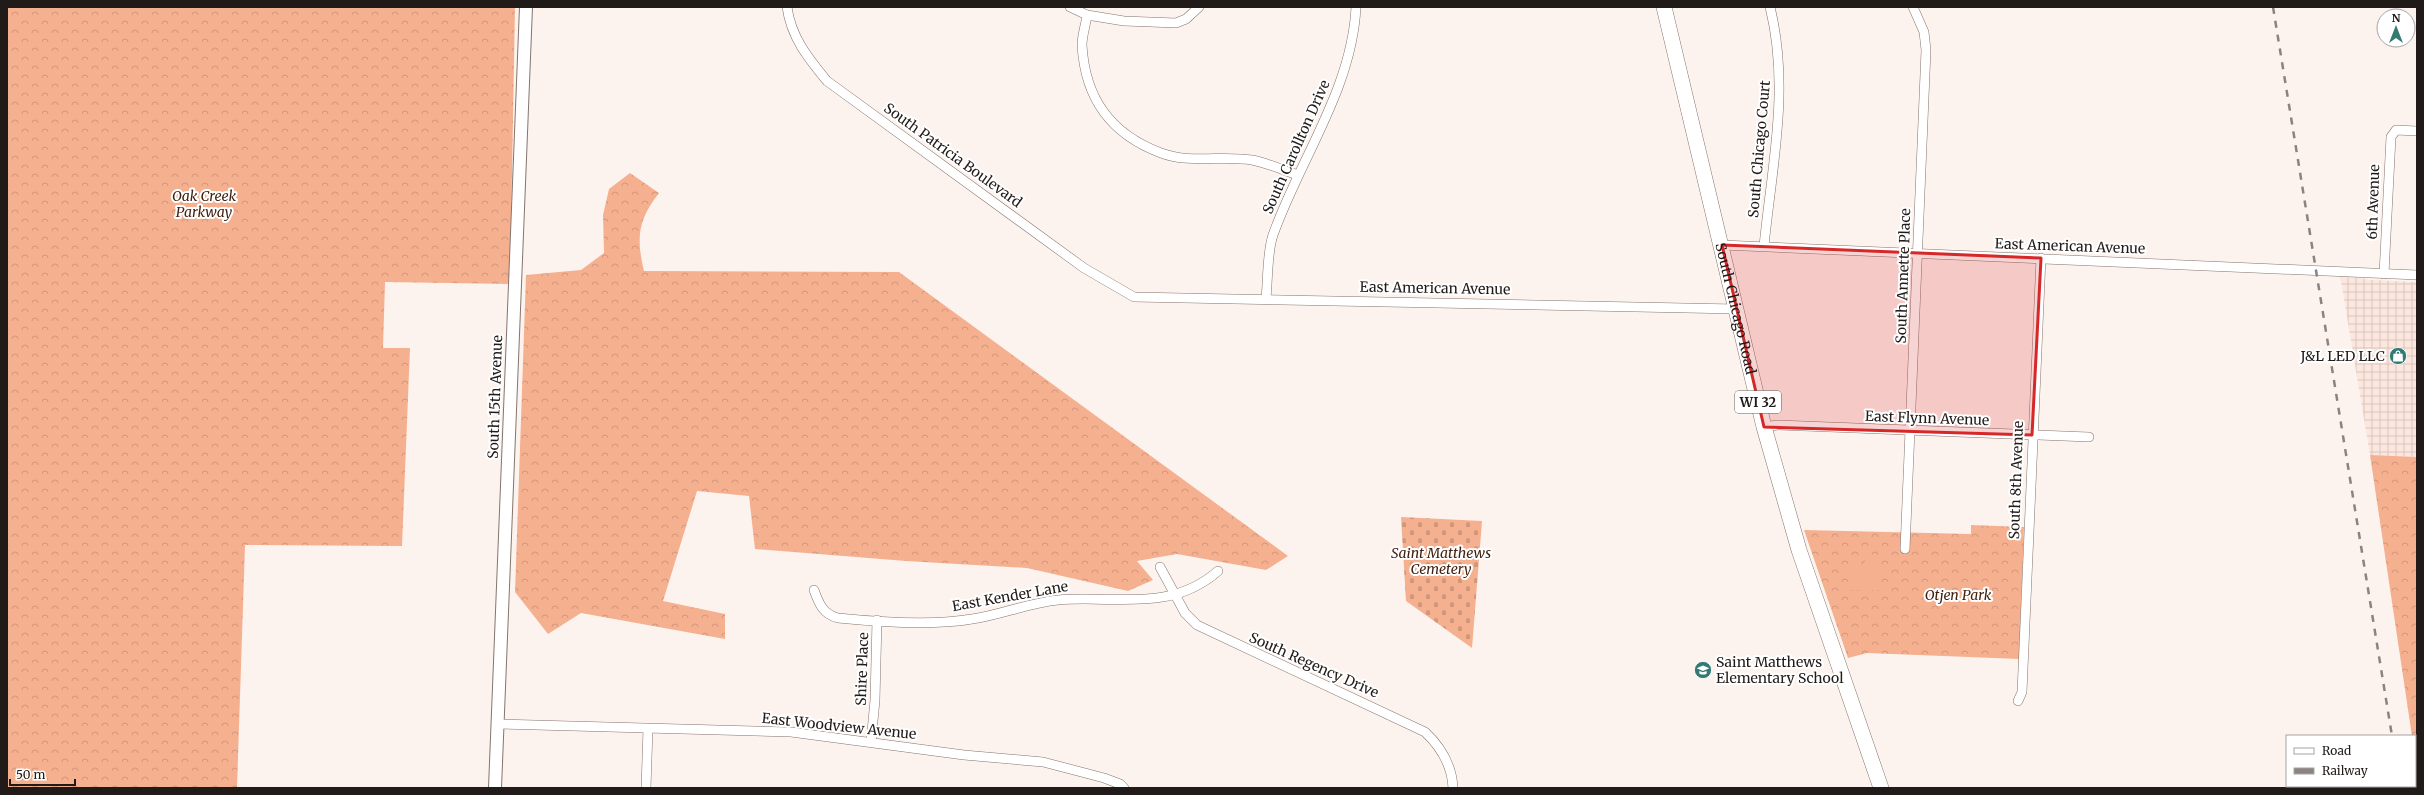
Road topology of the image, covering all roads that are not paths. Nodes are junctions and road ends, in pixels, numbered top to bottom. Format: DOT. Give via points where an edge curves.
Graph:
graph roads {
  1 [pos="526,7"];
  2 [pos="787,7"];
  3 [pos="1070,7"];
  4 [pos="1199,7"];
  5 [pos="1356,7"];
  6 [pos="1664,7"];
  7 [pos="1770,7"];
  8 [pos="1914,7"];
  9 [pos="1087,14"];
  10 [pos="2417,131"];
  11 [pos="1298,175"];
  12 [pos="1722,245"];
  13 [pos="1764,246"];
  14 [pos="1918,253"];
  15 [pos="2041,258"];
  16 [pos="2384,274"];
  17 [pos="2417,275"];
  18 [pos="1134,297"];
  19 [pos="1266,298"];
  20 [pos="1736,309"];
  21 [pos="1764,427"];
  22 [pos="1911,432"];
  23 [pos="2032,435"];
  24 [pos="2089,438"];
  25 [pos="1905,548"];
  26 [pos="1160,567"];
  27 [pos="1218,571"];
  28 [pos="814,590"];
  29 [pos="1174,595"];
  30 [pos="877,620"];
  31 [pos="2018,701"];
  32 [pos="498,724"];
  33 [pos="648,729"];
  34 [pos="871,742"];
  35 [pos="495,788"];
  36 [pos="646,788"];
  37 [pos="1124,788"];
  38 [pos="1453,788"];
  39 [pos="1881,788"];
  1 -- 32 [label="street, South 15th Avenue"];
  2 -- 18 [label="street, South Patricia Boulevard" via="789,20 802,51 827,81 1084,268"];
  3 -- 9 [label="street"];
  4 -- 9 [label="street" via="1186,19 1176,23 1124,21"];
  5 -- 11 [label="street, South Carollton Drive" via="1352,43 1336,94"];
  6 -- 12 [label="main road, South Chicago Road / WI 32"];
  7 -- 13 [label="street, South Chicago Court" via="1778,46 1781,96"];
  8 -- 14 [label="street, South Annette Place" via="1924,32 1926,50"];
  9 -- 11 [label="street" via="1082,43 1087,81 1100,110 1129,137 1161,153 1190,159 1252,160"];
  10 -- 16 [label="street, 6th Avenue" via="2394,132 2390,144"];
  11 -- 19 [label="street, South Carollton Drive" via="1272,236"];
  12 -- 13 [label="street, East American Avenue"];
  12 -- 20 [label="main road, South Chicago Road / WI 32"];
  13 -- 14 [label="street, East American Avenue"];
  14 -- 15 [label="street, East American Avenue"];
  14 -- 22 [label="street, South Annette Place"];
  15 -- 16 [label="street, East American Avenue"];
  15 -- 23 [label="street, South 8th Avenue"];
  16 -- 17 [label="street, East American Avenue"];
  18 -- 19 [label="street, East American Avenue"];
  19 -- 20 [label="street, East American Avenue"];
  20 -- 21 [label="main road, South Chicago Road / WI 32"];
  21 -- 22 [label="street, East Flynn Avenue" via="1778,425"];
  21 -- 39 [label="main road, South Chicago Road / WI 32" via="1800,550"];
  22 -- 23 [label="street, East Flynn Avenue"];
  22 -- 25 [label="street, South Annette Place"];
  23 -- 24 [label="street, East Flynn Avenue"];
  23 -- 31 [label="street, South 8th Avenue" via="2022,692"];
  26 -- 29 [label="street, South Regency Drive"];
  27 -- 29 [label="street, East Kender Lane" via="1197,587"];
  28 -- 30 [label="street, East Kender Lane" via="823,610 831,616"];
  29 -- 30 [label="street, East Kender Lane" via="1149,600 1048,601 988,616 953,621"];
  29 -- 38 [label="street, South Regency Drive" via="1190,620 1214,634 1425,732 1444,756 1451,771"];
  30 -- 34 [label="street, Shire Place"];
  32 -- 33 [label="street, East Woodview Avenue"];
  32 -- 35 [label="street, South 15th Avenue"];
  33 -- 34 [label="street, East Woodview Avenue" via="791,732"];
  33 -- 36 [label="street"];
  34 -- 37 [label="street, East Woodview Avenue" via="1051,764 1104,778"];
}
